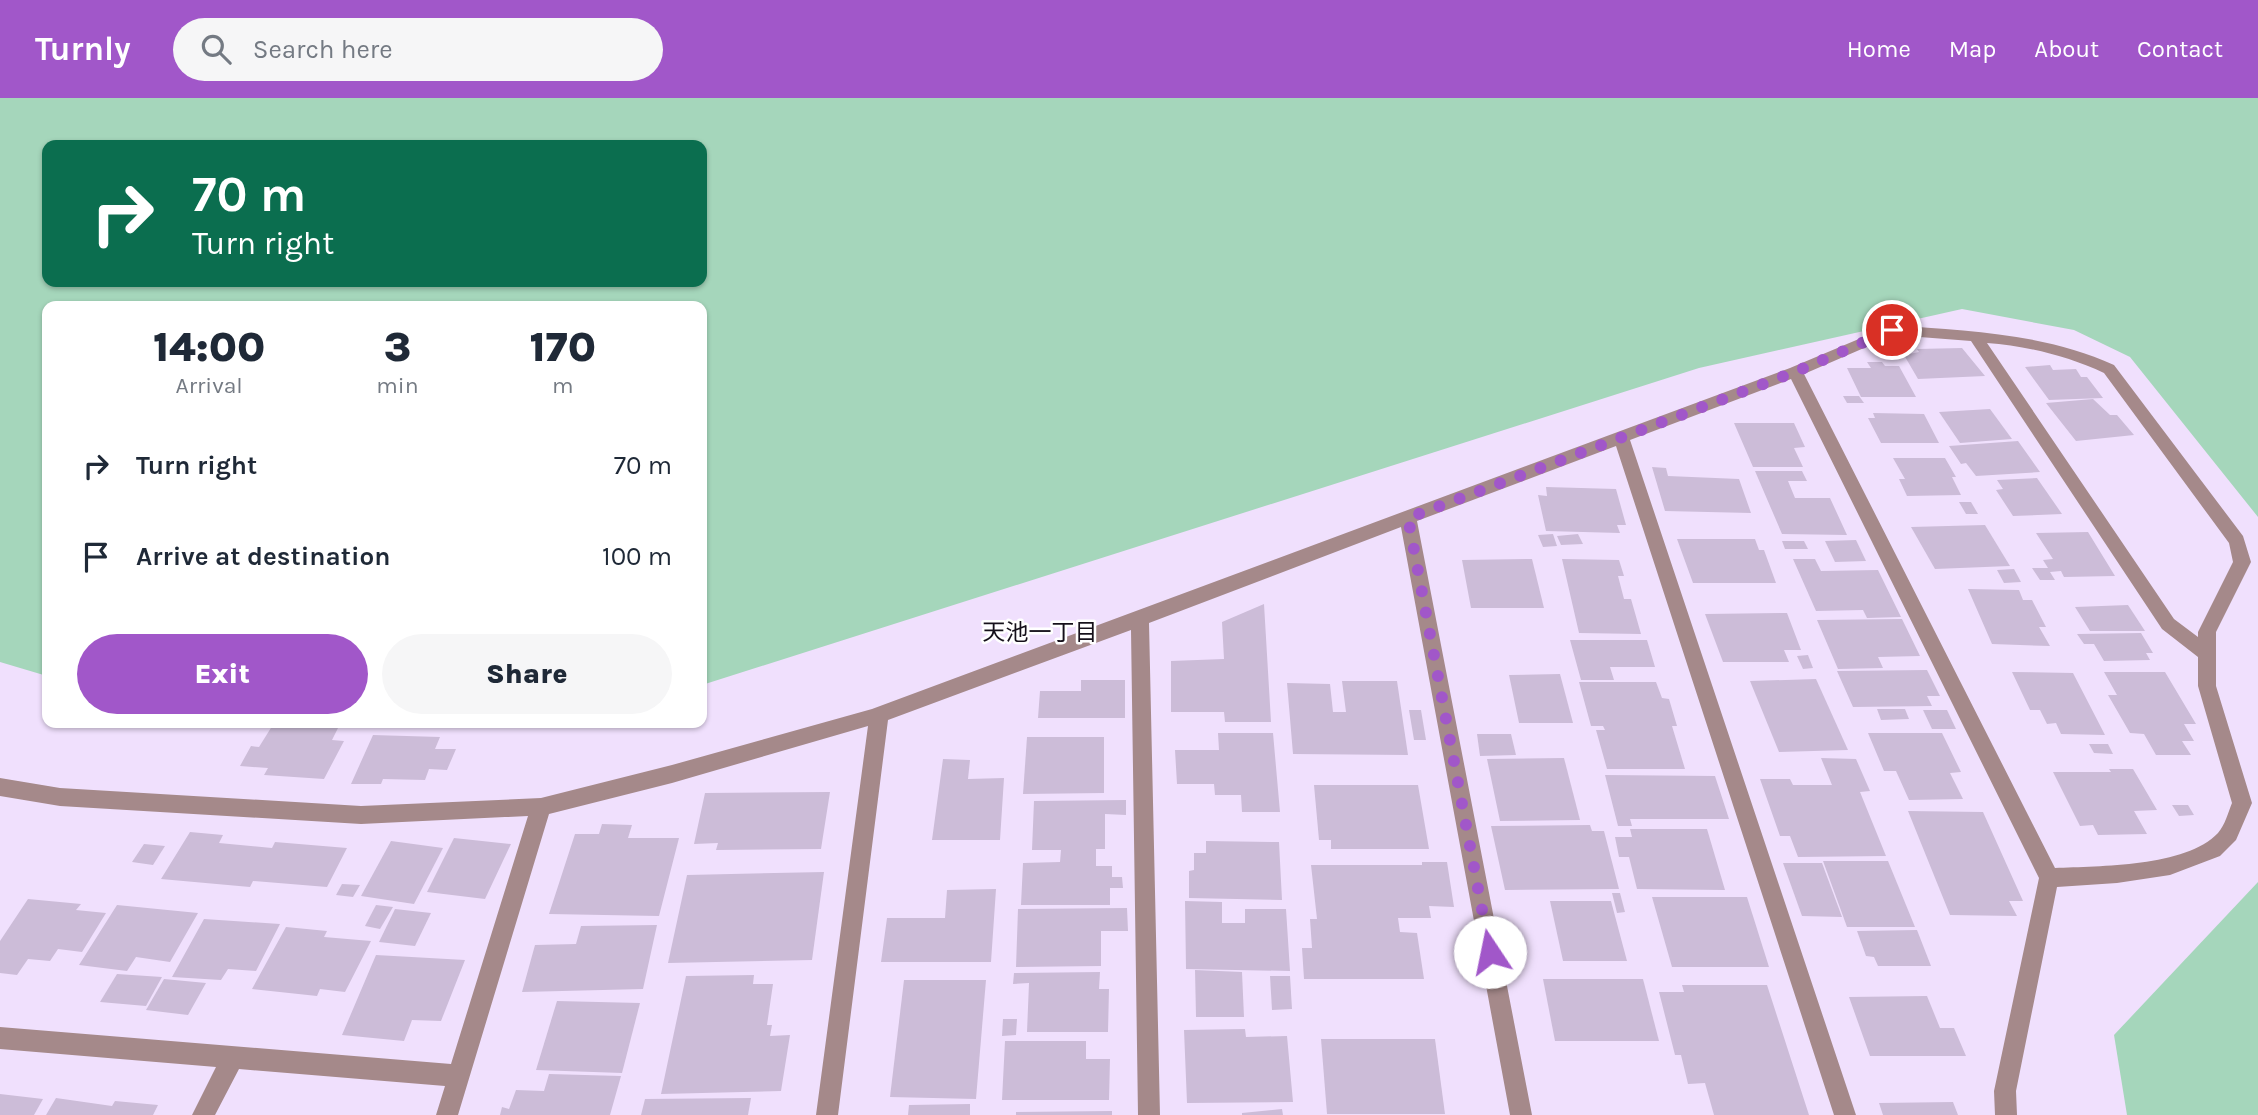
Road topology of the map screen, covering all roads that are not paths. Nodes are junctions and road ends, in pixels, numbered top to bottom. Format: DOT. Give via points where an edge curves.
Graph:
graph roads {
  1 [pos="1976,337"];
  2 [pos="1795,372"];
  3 [pos="1621,436"];
  4 [pos="1408,518"];
  5 [pos="1140,619"];
  6 [pos="2207,654"];
  7 [pos="879,714"];
  8 [pos="0,788"];
  9 [pos="541,807"];
  10 [pos="2049,878"];
  11 [pos="0,1038"];
  12 [pos="233,1058"];
  13 [pos="459,1076"];
  14 [pos="203,1115"];
  15 [pos="447,1115"];
  16 [pos="827,1115"];
  17 [pos="1149,1115"];
  18 [pos="1521,1115"];
  19 [pos="1845,1115"];
  20 [pos="2006,1115"];
  1 -- 2 [label="street" via="1892,330"];
  1 -- 6 [label="street" via="2168,624"];
  1 -- 6 [label="street" via="2014,340 2109,369 2237,541 2242,562 2207,632"];
  2 -- 3 [label="street"];
  2 -- 10 [label="street"];
  3 -- 4 [label="street"];
  3 -- 19 [label="street"];
  4 -- 5 [label="street"];
  4 -- 18 [label="street"];
  5 -- 7 [label="street"];
  5 -- 17 [label="street"];
  6 -- 10 [label="street" via="2207,686 2242,803 2226,839 2199,859 2110,875"];
  7 -- 9 [label="street"];
  7 -- 16 [label="street"];
  8 -- 9 [label="street" via="60,797 361,815"];
  9 -- 13 [label="street"];
  10 -- 20 [label="street" via="2005,1091"];
  11 -- 12 [label="street"];
  12 -- 13 [label="street"];
  12 -- 14 [label="street"];
  13 -- 15 [label="street"];
}
